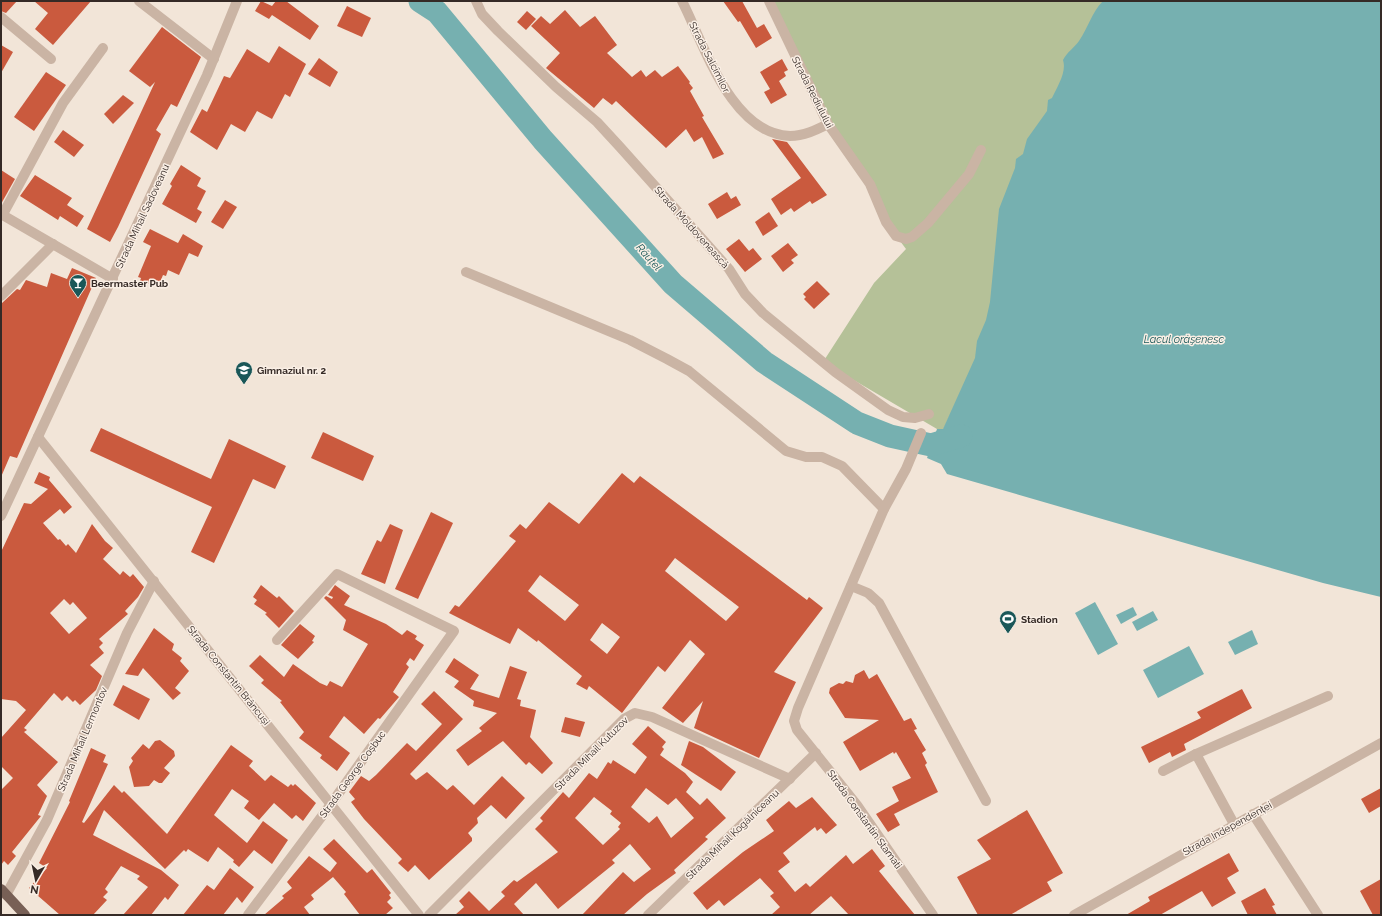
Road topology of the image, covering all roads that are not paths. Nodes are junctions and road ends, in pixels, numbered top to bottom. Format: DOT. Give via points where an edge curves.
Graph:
graph roads {
  1 [pos="139,1"];
  2 [pos="237,1"];
  3 [pos="476,1"];
  4 [pos="682,1"];
  5 [pos="769,1"];
  6 [pos="1,17"];
  7 [pos="103,48"];
  8 [pos="51,59"];
  9 [pos="214,59"];
  10 [pos="828,124"];
  11 [pos="981,150"];
  12 [pos="2,214"];
  13 [pos="53,244"];
  14 [pos="466,272"];
  15 [pos="113,279"];
  16 [pos="1,296"];
  17 [pos="929,414"];
  18 [pos="921,433"];
  19 [pos="38,437"];
  20 [pos="884,509"];
  21 [pos="1,516"];
  22 [pos="154,581"];
  23 [pos="851,586"];
  24 [pos="277,640"];
  25 [pos="1328,696"];
  26 [pos="1381,743"];
  27 [pos="816,753"];
  28 [pos="1196,754"];
  29 [pos="1163,771"];
  30 [pos="790,778"];
  31 [pos="986,801"];
  32 [pos="331,804"];
  33 [pos="1252,814"];
  34 [pos="1234,824"];
  35 [pos="4,892"];
  36 [pos="26,915"];
  37 [pos="248,915"];
  38 [pos="419,915"];
  39 [pos="428,915"];
  40 [pos="648,915"];
  41 [pos="933,915"];
  42 [pos="1074,915"];
  43 [pos="1318,915"];
  1 -- 9 [label="street"];
  2 -- 9 [label="street, Strada Mihail Sadoveanu"];
  3 -- 17 [label="street, Strada Moldovenească" via="482,14 498,31 597,122 730,269 745,294 764,312 835,372 888,410 903,417 915,418"];
  4 -- 10 [label="street, Strada Salcîmilor" via="725,90 738,108 754,122 770,132 790,136 812,132"];
  5 -- 10 [label="street, Strada Rediulului"];
  6 -- 8 [label="street"];
  7 -- 12 [label="street" via="63,103"];
  9 -- 15 [label="street, Strada Mihail Sadoveanu"];
  10 -- 11 [label="street, Strada Rediulului" via="870,184 886,222 896,236 906,239 928,224 969,174"];
  12 -- 13 [label="street"];
  13 -- 15 [label="street"];
  13 -- 16 [label="street"];
  14 -- 20 [label="street" via="630,340 689,371 786,451 806,457 822,457 842,466"];
  15 -- 19 [label="street, Strada Mihail Sadoveanu"];
  18 -- 20 [label="street"];
  19 -- 21 [label="street, Strada Mihail Sadoveanu"];
  19 -- 22 [label="street, Strada Constantin Brâncuși"];
  20 -- 23 [label="street"];
  22 -- 32 [label="street, Strada Constantin Brâncuși"];
  22 -- 35 [label="street, Strada Mihail Lermontov" via="124,638 47,820"];
  23 -- 27 [label="street, Strada Constantin Stamati" via="795,718 795,726"];
  23 -- 31 [label="street" via="868,593 880,603"];
  24 -- 32 [label="street, Strada George Coșbuc" via="337,574 454,630"];
  25 -- 28 [label="street"];
  26 -- 33 [label="street, Strada Independenței"];
  27 -- 30 [label="street, Strada Mihail Kogălniceanu"];
  27 -- 41 [label="street, Strada Constantin Stamati" via="857,805"];
  28 -- 29 [label="street"];
  28 -- 34 [label="street"];
  30 -- 39 [label="street, Strada Mihail Kutuzov" via="652,717 635,712 624,719"];
  30 -- 40 [label="street, Strada Mihail Kogălniceanu"];
  32 -- 37 [label="street, Strada George Coșbuc"];
  32 -- 38 [label="street, Strada Constantin Brâncuși"];
  33 -- 34 [label="street, Strada Independenței"];
  33 -- 43 [label="street"];
  34 -- 42 [label="street, Strada Independenței"];
  35 -- 36 [label="main road"];
}
